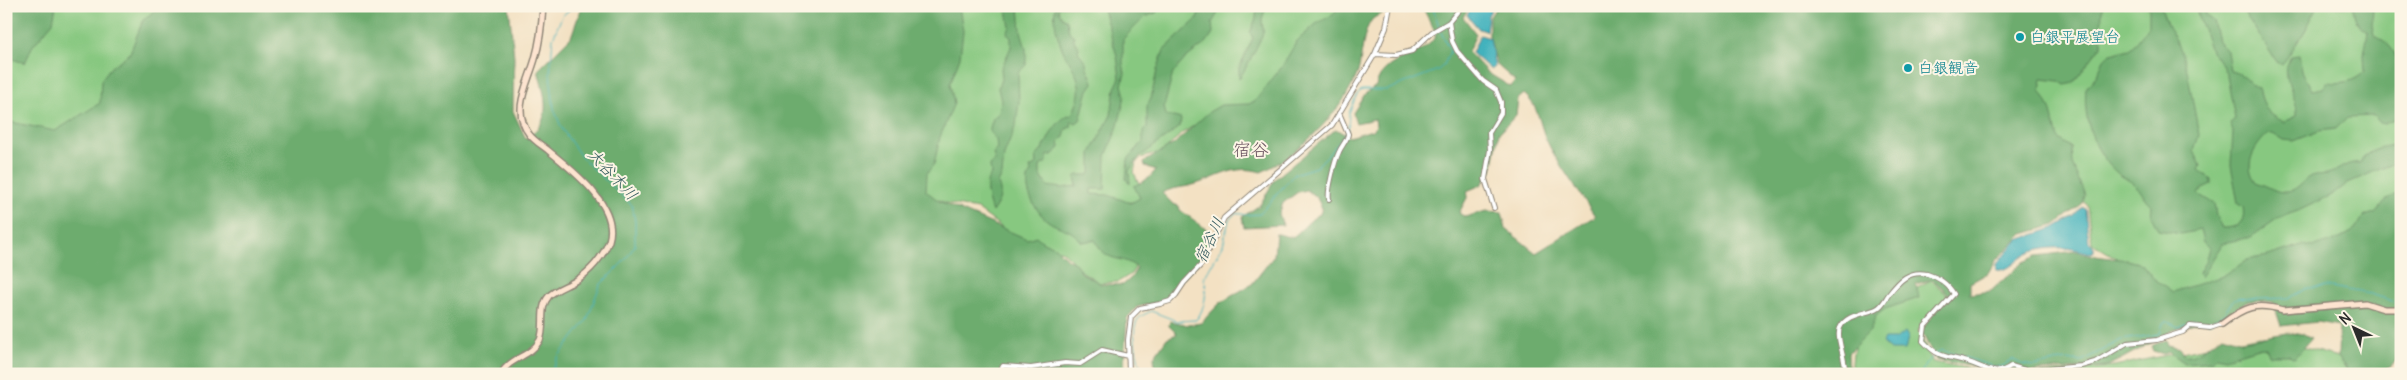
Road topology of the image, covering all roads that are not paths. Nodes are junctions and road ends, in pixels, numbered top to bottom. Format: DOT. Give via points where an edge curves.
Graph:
graph roads {
  1 [pos="543,6"];
  2 [pos="1390,6"];
  3 [pos="1462,6"];
  4 [pos="1449,22"];
  5 [pos="1375,54"];
  6 [pos="1338,113"];
  7 [pos="1328,199"];
  8 [pos="1494,208"];
  9 [pos="2401,309"];
  10 [pos="2222,324"];
  11 [pos="1128,356"];
  12 [pos="501,374"];
  13 [pos="998,374"];
  14 [pos="1130,374"];
  15 [pos="1845,374"];
  1 -- 12 [label="main road" via="535,58 523,93 522,118 530,135 571,169 598,198 610,218 611,228 609,240 593,267 548,297 541,338 536,346 512,361"];
  2 -- 5 [label="street" via="1386,28"];
  3 -- 4 [label="street"];
  4 -- 5 [label="street" via="1432,32 1412,51 1396,55"];
  4 -- 8 [label="street" via="1457,51 1483,81 1496,90 1501,102 1501,112 1489,133 1485,179"];
  5 -- 6 [label="street"];
  6 -- 7 [label="street" via="1348,134 1336,158 1334,175 1327,189"];
  6 -- 11 [label="street" via="1332,125 1224,218 1201,264 1170,301 1140,308 1131,317"];
  9 -- 10 [label="main road" via="2366,303 2284,310 2271,305 2256,306 2239,311"];
  10 -- 15 [label="street" via="2210,328 2190,326 2165,338 2127,344 2081,366 2028,371 2012,366 2002,371 1985,370 1943,357 1923,341 1925,326 1954,294 1938,278 1912,273 1888,294 1880,306 1842,325 1838,333"];
  11 -- 13 [label="street" via="1102,350 1080,364 1066,362 1031,368 1008,365 1003,366"];
  11 -- 14 [label="street"];
}
